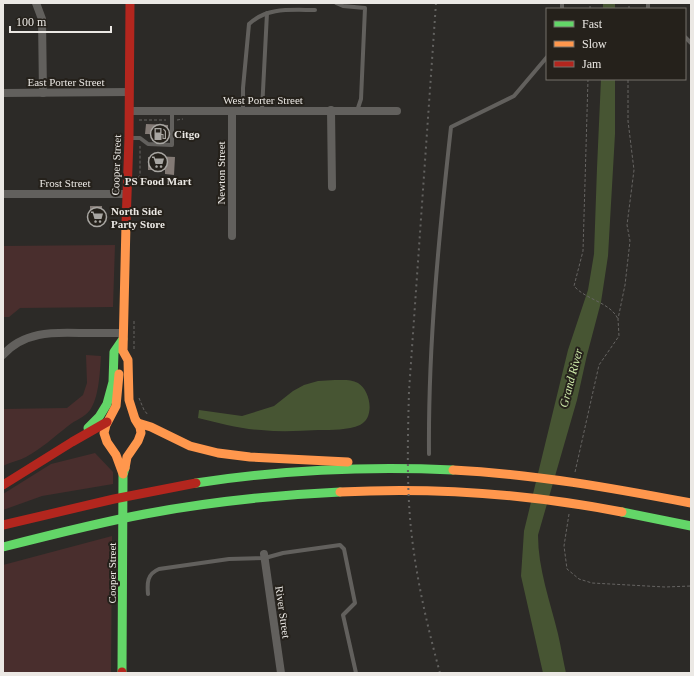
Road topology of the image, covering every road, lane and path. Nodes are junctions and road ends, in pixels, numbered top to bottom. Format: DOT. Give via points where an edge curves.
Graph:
graph roads {
  1 [pos="36,3"];
  2 [pos="130,3"];
  3 [pos="336,3"];
  4 [pos="315,10"];
  5 [pos="267,13"];
  6 [pos="546,58"];
  7 [pos="588,80"];
  8 [pos="628,80"];
  9 [pos="129,92"];
  10 [pos="3,93"];
  11 [pos="43,93"];
  12 [pos="262,110"];
  13 [pos="331,110"];
  14 [pos="129,111"];
  15 [pos="172,111"];
  16 [pos="232,111"];
  17 [pos="243,111"];
  18 [pos="357,111"];
  19 [pos="397,111"];
  20 [pos="184,119"];
  21 [pos="172,120"];
  22 [pos="139,126"];
  23 [pos="129,138"];
  24 [pos="140,138"];
  25 [pos="136,182"];
  26 [pos="332,187"];
  27 [pos="3,194"];
  28 [pos="127,194"];
  29 [pos="232,236"];
  30 [pos="134,321"];
  31 [pos="123,336"];
  32 [pos="124,351"];
  33 [pos="134,351"];
  34 [pos="3,355"];
  35 [pos="138,394"];
  36 [pos="109,421"];
  37 [pos="137,421"];
  38 [pos="151,427"];
  39 [pos="72,442"];
  40 [pos="111,447"];
  41 [pos="133,447"];
  42 [pos="429,454"];
  43 [pos="379,469"];
  44 [pos="123,475"];
  45 [pos="3,485"];
  46 [pos="691,504"];
  47 [pos="135,516"];
  48 [pos="3,525"];
  49 [pos="691,526"];
  50 [pos="3,547"];
  51 [pos="3,556"];
  52 [pos="264,556"];
  53 [pos="148,594"];
  54 [pos="122,673"];
  55 [pos="281,673"];
  56 [pos="356,673"];
  1 -- 11 [label="street" via="42,19"];
  2 -- 9 [label="main road, Cooper Street"];
  3 -- 18 [label="lane" via="365,8 361,99"];
  4 -- 5 [label="lane" via="278,10"];
  5 -- 12 [label="lane"];
  5 -- 17 [label="lane" via="249,24"];
  6 -- 42 [label="lane" via="514,96 451,127 441,220 429,389"];
  7 -- 8 [label="path" via="584,250 574,286 579,293 615,313 618,319 630,241 627,225 634,170 628,121"];
  9 -- 11 [label="street, East Porter Street"];
  9 -- 14 [label="main road, Cooper Street"];
  10 -- 11 [label="street, East Porter Street"];
  12 -- 13 [label="street, West Porter Street"];
  12 -- 17 [label="street, West Porter Street"];
  13 -- 18 [label="street, West Porter Street"];
  13 -- 26 [label="street"];
  14 -- 15 [label="street, West Porter Street"];
  14 -- 23 [label="main road, Cooper Street"];
  15 -- 16 [label="street, West Porter Street"];
  15 -- 21 [label="lane"];
  16 -- 17 [label="street, West Porter Street"];
  16 -- 29 [label="street, Newton Street"];
  18 -- 19 [label="street, West Porter Street"];
  20 -- 21 [label="path"];
  21 -- 22 [label="path" via="138,120"];
  21 -- 24 [label="lane" via="172,145 148,144"];
  23 -- 24 [label="lane"];
  23 -- 28 [label="main road, Cooper Street"];
  24 -- 25 [label="path" via="140,175"];
  27 -- 28 [label="street, Frost Street"];
  28 -- 31 [label="main road, Cooper Street"];
  30 -- 33 [label="path"];
  31 -- 32 [label="main road, Cooper Street"];
  31 -- 34 [label="street" via="41,334 18,342"];
  31 -- 39 [label="main road" via="114,353 112,392 108,402 97,419"];
  32 -- 36 [label="main road, Cooper Street" via="119,359 118,399"];
  32 -- 37 [label="main road, Cooper Street" via="128,360 128,392"];
  35 -- 38 [label="path" via="144,410 152,420"];
  36 -- 37 [label="main road" via="123,414"];
  36 -- 39 [label="main road"];
  36 -- 40 [label="main road, Cooper Street" via="104,435"];
  37 -- 38 [label="main road"];
  37 -- 41 [label="main road, Cooper Street" via="140,436"];
  38 -- 43 [label="main road" via="186,444 218,453 339,462"];
  39 -- 45 [label="main road"];
  40 -- 41 [label="main road" via="122,451"];
  40 -- 44 [label="main road, Cooper Street"];
  41 -- 44 [label="main road, Cooper Street" via="127,457"];
  43 -- 46 [label="main road" via="500,473 550,478"];
  43 -- 48 [label="main road" via="268,474 202,482 107,499"];
  44 -- 54 [label="main road, Cooper Street"];
  47 -- 49 [label="main road" via="279,495 422,490 520,496 601,508"];
  47 -- 50 [label="main road"];
  47 -- 51 [label="main road"];
  52 -- 53 [label="lane" via="159,569 149,578"];
  52 -- 55 [label="street, River Street"];
  52 -- 56 [label="lane" via="338,545 343,547 355,603 343,615"];
}
